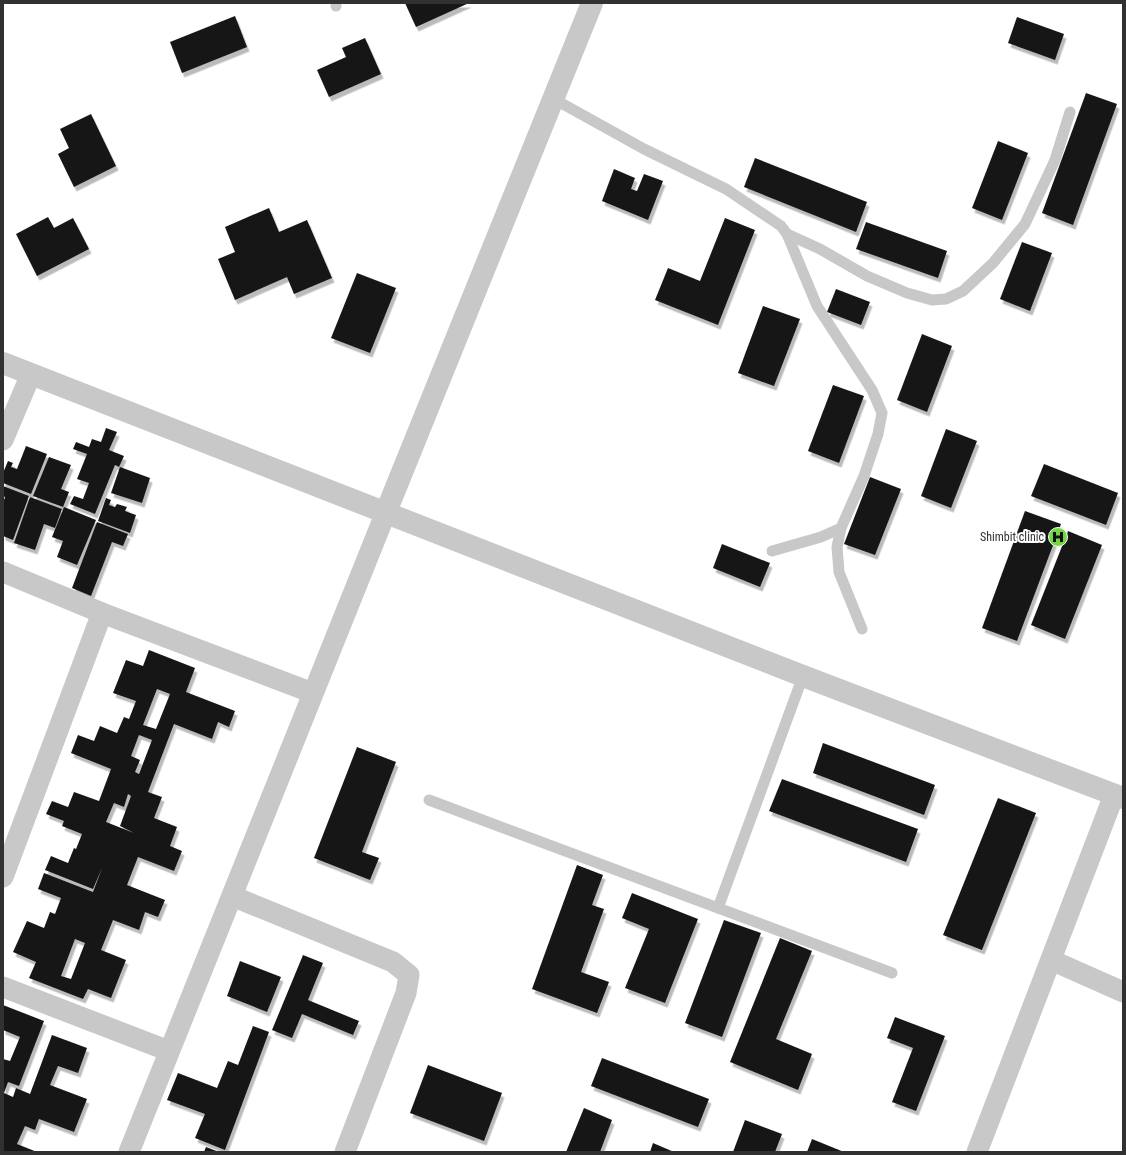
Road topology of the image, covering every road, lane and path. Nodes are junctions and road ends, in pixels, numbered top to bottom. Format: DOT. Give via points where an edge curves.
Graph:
graph roads {
  1 [pos="592,3"];
  2 [pos="552,98"];
  3 [pos="1070,112"];
  4 [pos="787,234"];
  5 [pos="3,363"];
  6 [pos="31,374"];
  7 [pos="3,440"];
  8 [pos="386,512"];
  9 [pos="840,528"];
  10 [pos="772,551"];
  11 [pos="3,572"];
  12 [pos="102,613"];
  13 [pos="862,629"];
  14 [pos="803,676"];
  15 [pos="313,693"];
  16 [pos="1119,796"];
  17 [pos="429,800"];
  18 [pos="3,877"];
  19 [pos="232,896"];
  20 [pos="718,908"];
  21 [pos="1050,960"];
  22 [pos="892,973"];
  23 [pos="3,987"];
  24 [pos="1123,992"];
  25 [pos="169,1051"];
  26 [pos="129,1152"];
  27 [pos="345,1152"];
  28 [pos="977,1152"];
  1 -- 2 [label="street"];
  2 -- 4 [label="lane" via="644,149 726,189 781,226"];
  2 -- 8 [label="street"];
  3 -- 4 [label="lane" via="1055,160 1024,224 993,263 963,291 946,300 932,300 908,293 867,276 820,249"];
  4 -- 9 [label="lane" via="817,306 872,390 882,413 864,476"];
  5 -- 6 [label="street"];
  6 -- 7 [label="street"];
  6 -- 8 [label="street"];
  8 -- 14 [label="street"];
  8 -- 15 [label="street"];
  9 -- 10 [label="lane" via="821,537"];
  9 -- 13 [label="lane" via="837,547 839,572"];
  11 -- 12 [label="street"];
  12 -- 15 [label="street"];
  12 -- 18 [label="street"];
  14 -- 16 [label="street"];
  14 -- 20 [label="lane"];
  15 -- 19 [label="street"];
  16 -- 21 [label="street"];
  17 -- 20 [label="lane"];
  19 -- 25 [label="street"];
  19 -- 27 [label="street" via="393,962 409,975 406,993"];
  20 -- 22 [label="lane"];
  21 -- 24 [label="street"];
  21 -- 28 [label="street"];
  23 -- 25 [label="street"];
  25 -- 26 [label="street"];
}
